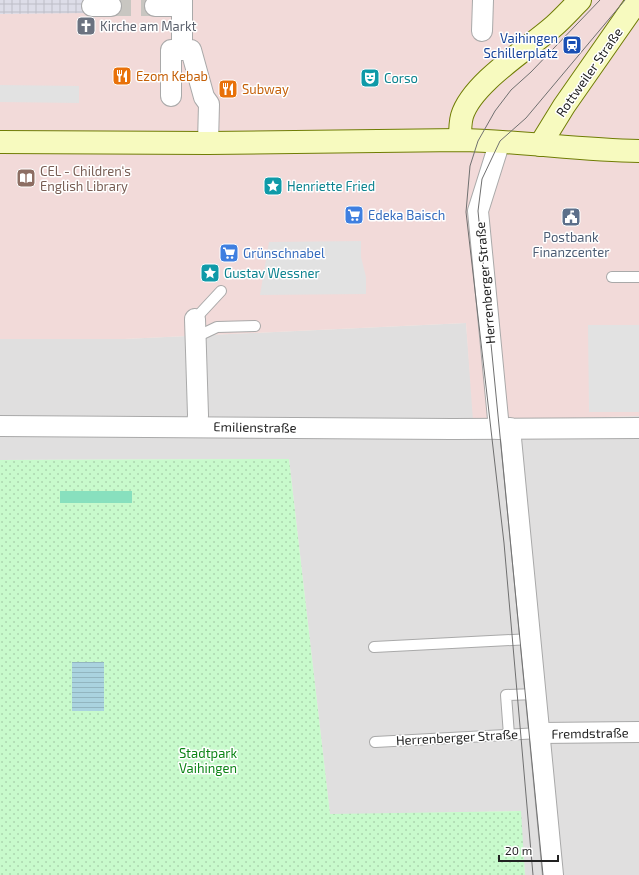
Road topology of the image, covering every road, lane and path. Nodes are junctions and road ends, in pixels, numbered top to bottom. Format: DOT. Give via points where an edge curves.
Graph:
graph roads {
  1 [pos="484,0"];
  2 [pos="580,0"];
  3 [pos="638,0"];
  4 [pos="182,3"];
  5 [pos="155,6"];
  6 [pos="482,31"];
  7 [pos="182,49"];
  8 [pos="171,96"];
  9 [pos="460,140"];
  10 [pos="500,141"];
  11 [pos="0,142"];
  12 [pos="208,143"];
  13 [pos="540,145"];
  14 [pos="639,151"];
  15 [pos="612,276"];
  16 [pos="639,277"];
  17 [pos="221,291"];
  18 [pos="255,326"];
  19 [pos="196,328"];
  20 [pos="0,426"];
  21 [pos="196,427"];
  22 [pos="504,428"];
  23 [pos="639,428"];
  24 [pos="531,640"];
  25 [pos="374,647"];
  26 [pos="536,694"];
  27 [pos="639,732"];
  28 [pos="540,733"];
  29 [pos="509,735"];
  30 [pos="375,742"];
  31 [pos="553,875"];
  1 -- 6 [label="street"];
  2 -- 9 [label="main road" via="554,26 505,65 469,102 462,116"];
  3 -- 13 [label="main road, Rottweiler Straße"];
  4 -- 5 [label="street"];
  4 -- 7 [label="street"];
  7 -- 8 [label="street" via="171,50"];
  7 -- 12 [label="street" via="191,50 204,97 209,104"];
  9 -- 10 [label="main road"];
  9 -- 12 [label="main road"];
  10 -- 13 [label="main road"];
  10 -- 22 [label="street, Herrenberger Straße" via="492,188 478,211"];
  11 -- 12 [label="main road"];
  13 -- 14 [label="main road"];
  15 -- 16 [label="lane"];
  17 -- 19 [label="lane"];
  18 -- 19 [label="lane"];
  19 -- 21 [label="street"];
  20 -- 21 [label="street, Emilienstraße"];
  21 -- 22 [label="street, Emilienstraße"];
  22 -- 23 [label="street, Emilienstraße"];
  22 -- 24 [label="street, Herrenberger Straße"];
  24 -- 25 [label="lane"];
  24 -- 26 [label="street, Herrenberger Straße"];
  26 -- 28 [label="street, Herrenberger Straße"];
  26 -- 29 [label="lane" via="506,695"];
  27 -- 28 [label="street, Fremdstraße"];
  28 -- 29 [label="lane, Herrenberger Straße"];
  28 -- 31 [label="street, Herrenberger Straße"];
  29 -- 30 [label="lane, Herrenberger Straße"];
}
